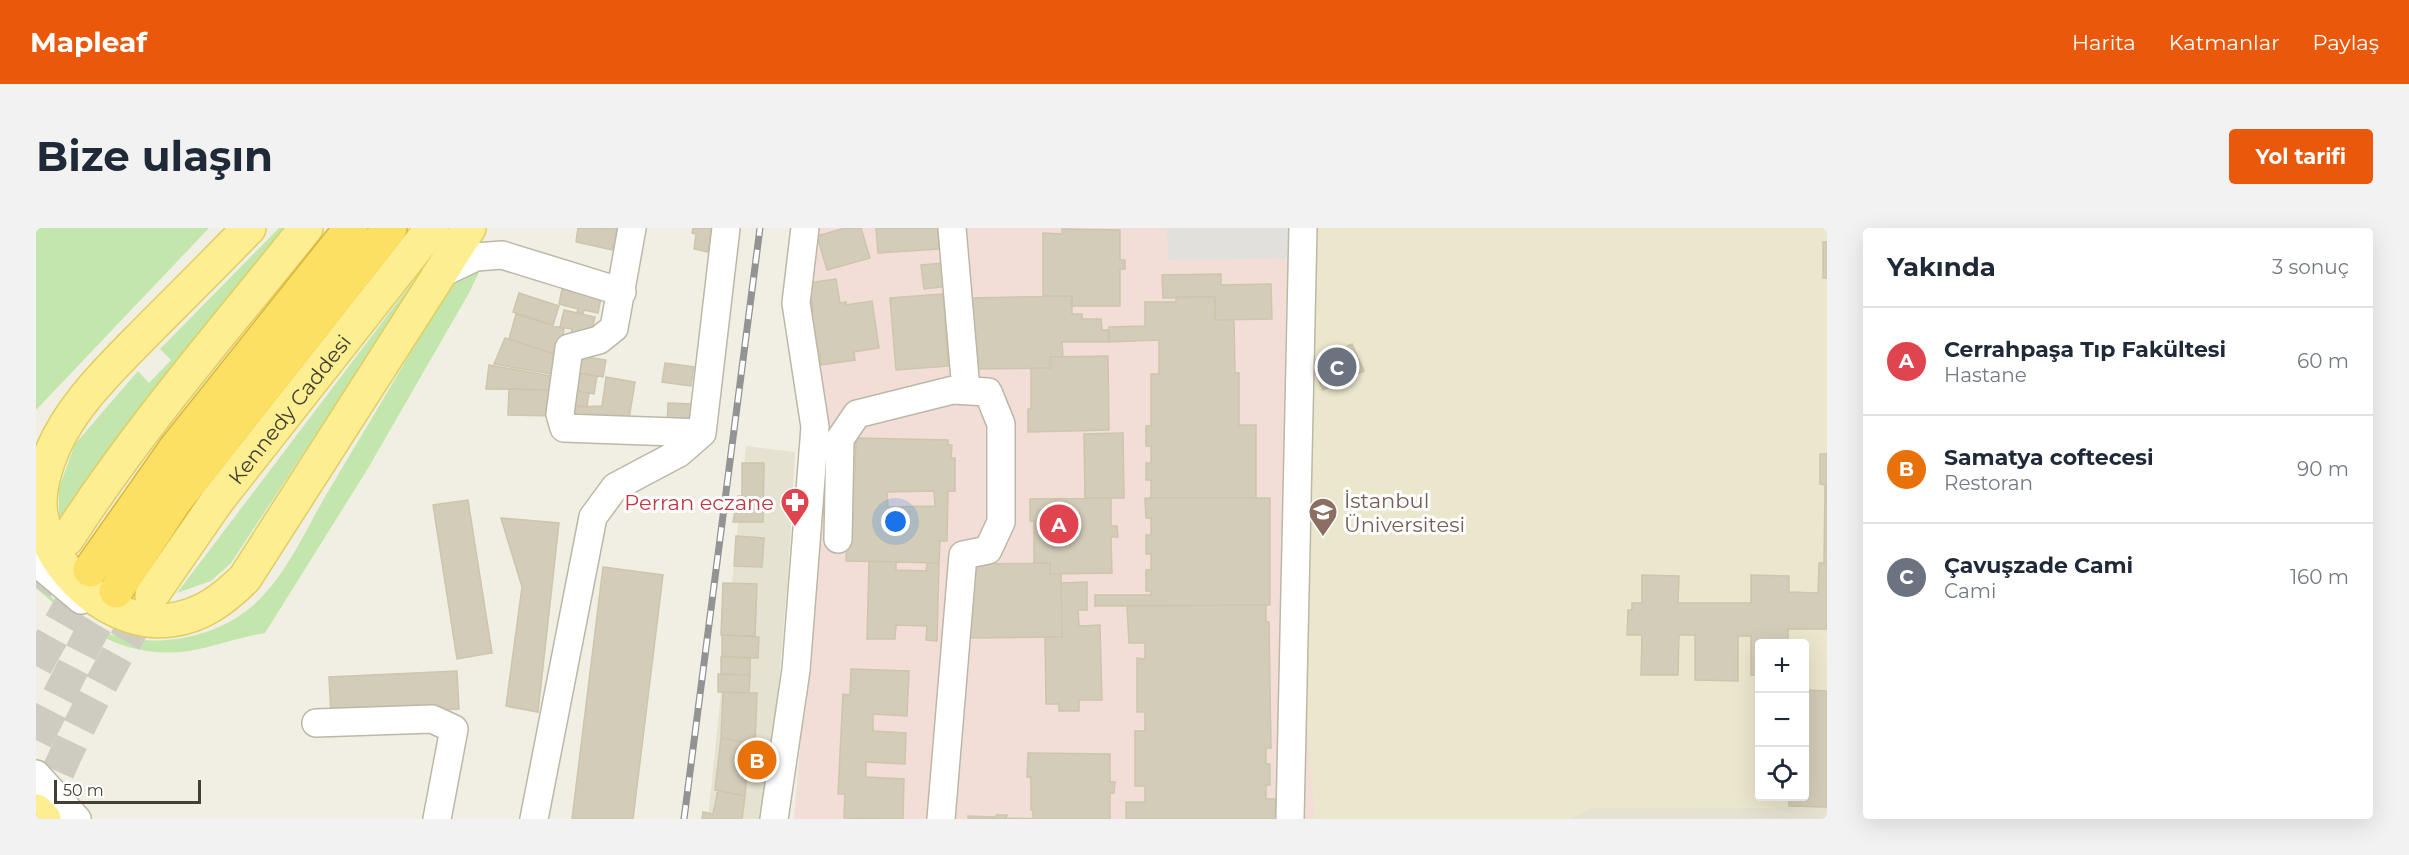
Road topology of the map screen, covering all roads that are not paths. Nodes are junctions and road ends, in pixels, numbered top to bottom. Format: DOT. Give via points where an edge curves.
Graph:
graph roads {
  1 [pos="249,228"];
  2 [pos="306,228"];
  3 [pos="351,228"];
  4 [pos="390,228"];
  5 [pos="432,228"];
  6 [pos="469,228"];
  7 [pos="632,228"];
  8 [pos="726,228"];
  9 [pos="805,228"];
  10 [pos="952,228"];
  11 [pos="1303,228"];
  12 [pos="440,274"];
  13 [pos="622,292"];
  14 [pos="111,368"];
  15 [pos="966,390"];
  16 [pos="702,433"];
  17 [pos="36,443"];
  18 [pos="67,539"];
  19 [pos="838,539"];
  20 [pos="36,562"];
  21 [pos="90,570"];
  22 [pos="133,601"];
  23 [pos="316,723"];
  24 [pos="36,774"];
  25 [pos="36,811"];
  26 [pos="44,819"];
  27 [pos="77,819"];
  28 [pos="437,819"];
  29 [pos="534,819"];
  30 [pos="774,819"];
  31 [pos="941,819"];
  32 [pos="1290,819"];
  1 -- 14 [label="main road"];
  2 -- 18 [label="main road" via="132,446"];
  3 -- 21 [label="highway" via="175,449"];
  4 -- 22 [label="highway" via="175,501"];
  5 -- 22 [label="main road, Kennedy Caddesi"];
  6 -- 12 [label="main road"];
  7 -- 13 [label="street"];
  8 -- 16 [label="street"];
  9 -- 30 [label="street" via="796,303 814,427 796,670"];
  10 -- 15 [label="street"];
  11 -- 32 [label="street"];
  12 -- 13 [label="street" via="476,257 501,255"];
  12 -- 22 [label="main road" via="245,578 226,597 192,615 170,620"];
  13 -- 16 [label="street" via="614,327 599,340 569,348 560,414 564,428"];
  14 -- 17 [label="street"];
  14 -- 22 [label="main road" via="80,406 49,460 41,487 41,515 48,539 76,580 111,609"];
  15 -- 19 [label="street" via="857,414 840,439"];
  15 -- 31 [label="street" via="988,392 1001,424 1001,522 988,550 963,555"];
  16 -- 29 [label="street" via="679,453 615,488 593,517"];
  20 -- 22 [label="street" via="84,601 108,613"];
  23 -- 28 [label="street" via="432,719 454,729"];
  24 -- 27 [label="street"];
  25 -- 26 [label="main road"];
}
